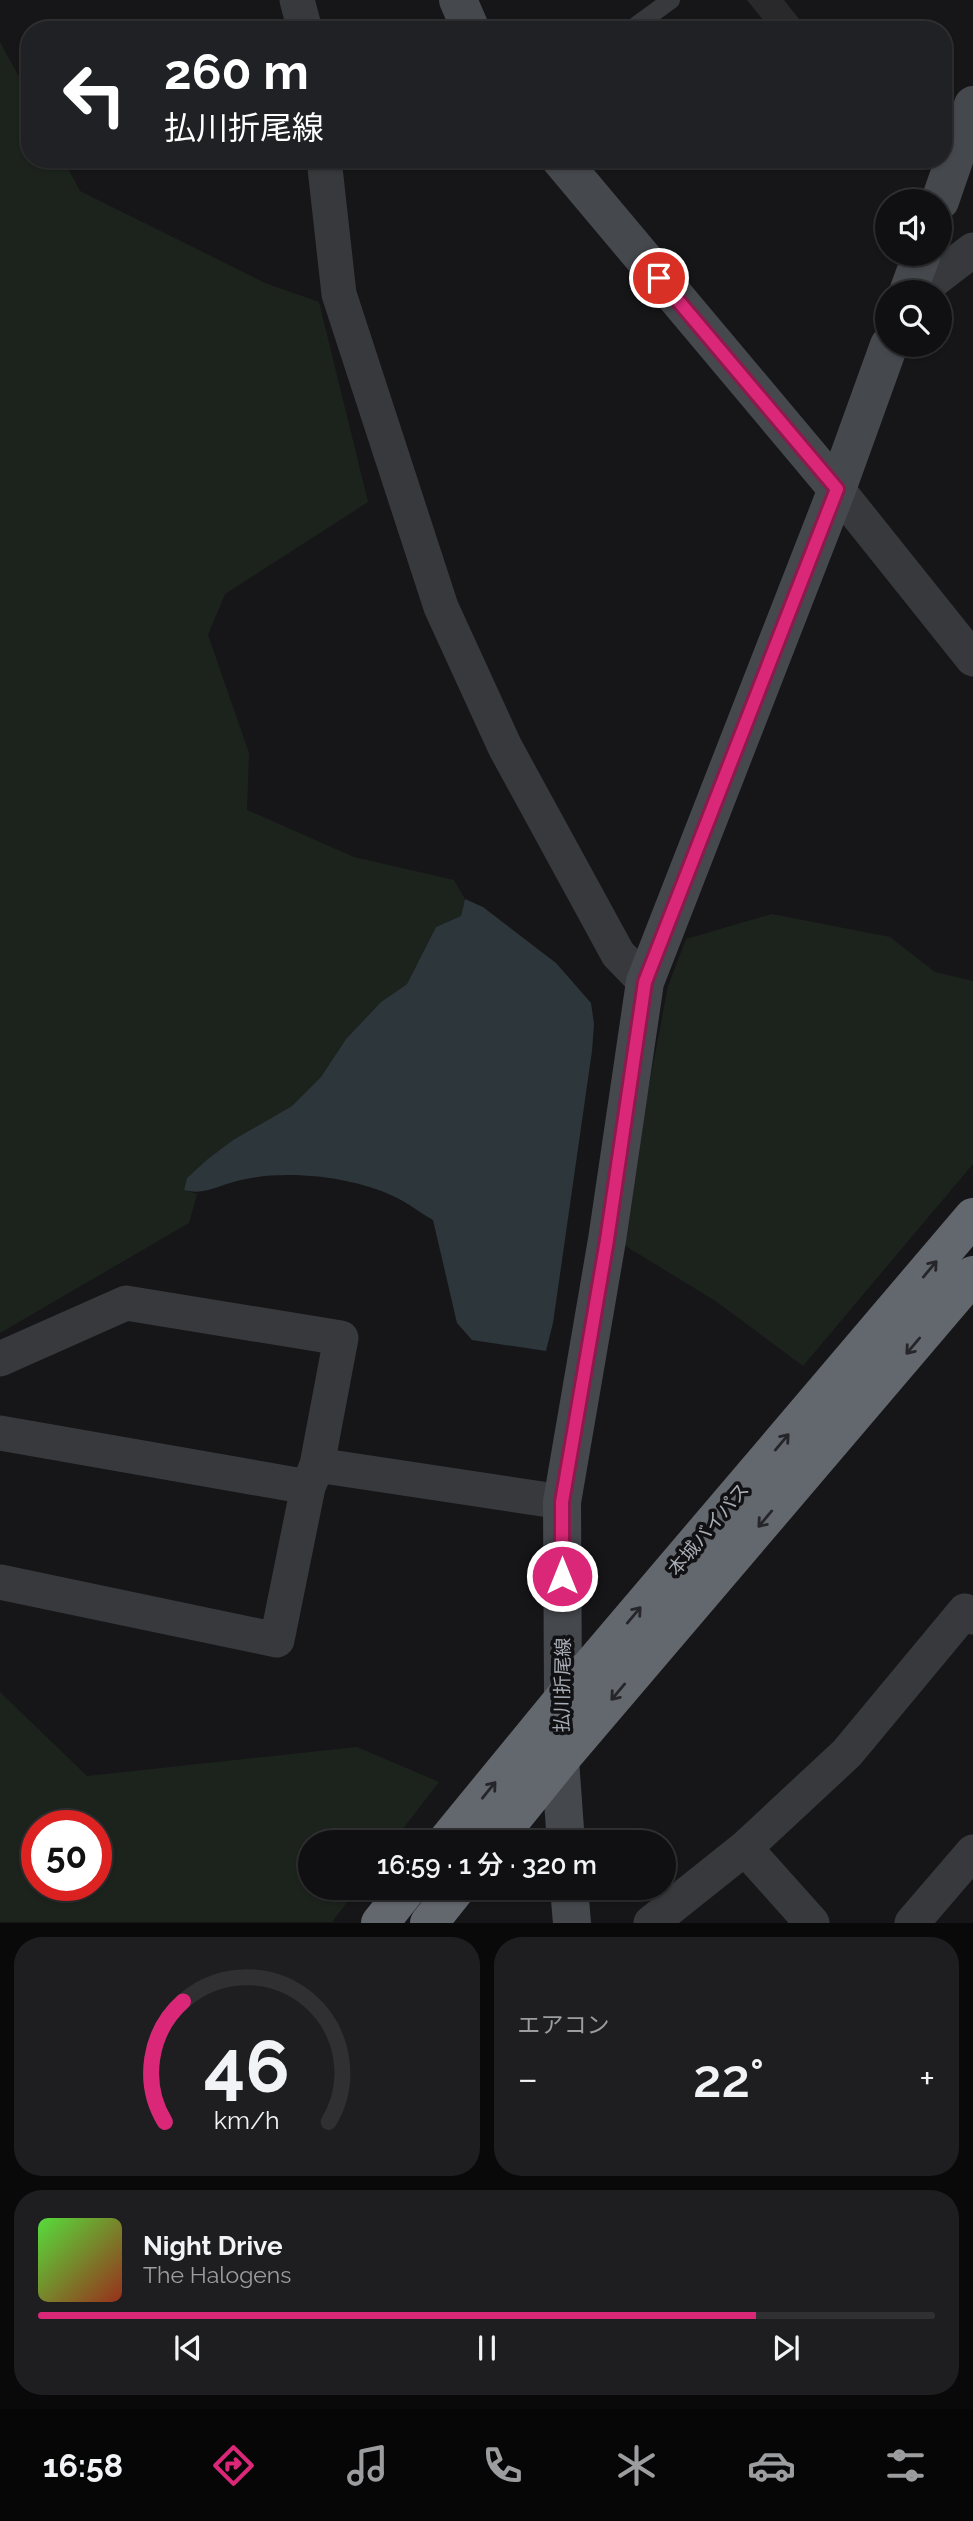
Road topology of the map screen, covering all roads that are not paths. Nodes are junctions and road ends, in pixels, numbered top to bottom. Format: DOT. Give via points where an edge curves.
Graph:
graph roads {
  1 [pos="297,0"];
  2 [pos="458,0"];
  3 [pos="671,0"];
  4 [pos="303,21"];
  5 [pos="467,21"];
  6 [pos="642,21"];
  7 [pos="973,105"];
  8 [pos="952,166"];
  9 [pos="325,168"];
  10 [pos="568,168"];
  11 [pos="951,168"];
  12 [pos="944,189"];
  13 [pos="973,250"];
  14 [pos="934,280"];
  15 [pos="885,357"];
  16 [pos="837,489"];
  17 [pos="973,660"];
  18 [pos="645,982"];
  19 [pos="973,1217"];
  20 [pos="973,1275"];
  21 [pos="0,1359"];
  22 [pos="0,1433"];
  23 [pos="313,1476"];
  24 [pos="562,1502"];
  25 [pos="0,1582"];
  26 [pos="973,1617"];
  27 [pos="563,1699"];
  28 [pos="560,1760"];
  29 [pos="456,1830"];
  30 [pos="503,1830"];
  31 [pos="565,1830"];
  32 [pos="744,1848"];
  33 [pos="973,1852"];
  34 [pos="398,1900"];
  35 [pos="447,1900"];
  36 [pos="570,1900"];
  37 [pos="380,1923"];
  38 [pos="429,1923"];
  39 [pos="572,1923"];
  40 [pos="651,1923"];
  41 [pos="812,1923"];
  42 [pos="912,1923"];
  1 -- 4 [label="street"];
  2 -- 5 [label="main road"];
  3 -- 6 [label="lane"];
  7 -- 8 [label="main road"];
  9 -- 18 [label="street" via="339,294 442,607 505,747 558,845 618,954"];
  10 -- 16 [label="main road"];
  11 -- 12 [label="main road"];
  13 -- 14 [label="street"];
  15 -- 16 [label="main road, 払川折尾線"];
  16 -- 17 [label="street"];
  16 -- 18 [label="main road, 払川折尾線"];
  18 -- 24 [label="main road, 払川折尾線"];
  27 -- 19 [label="highway, 本城バイパス, one-way"];
  20 -- 28 [label="highway, 本城バイパス, one-way"];
  21 -- 23 [label="street" via="126,1303 341,1338"];
  22 -- 23 [label="street"];
  23 -- 24 [label="street"];
  23 -- 25 [label="street" via="277,1640"];
  24 -- 27 [label="main road, 払川折尾線"];
  26 -- 32 [label="street" via="965,1611 846,1753"];
  27 -- 28 [label="main road, 払川折尾線"];
  29 -- 27 [label="highway, 本城バイパス, one-way"];
  28 -- 30 [label="highway, 本城バイパス"];
  28 -- 31 [label="main road, 払川折尾線"];
  32 -- 40 [label="street"];
  32 -- 41 [label="street"];
  33 -- 42 [label="street"];
  34 -- 37 [label="highway"];
  35 -- 38 [label="highway"];
  36 -- 39 [label="main road"];
}
